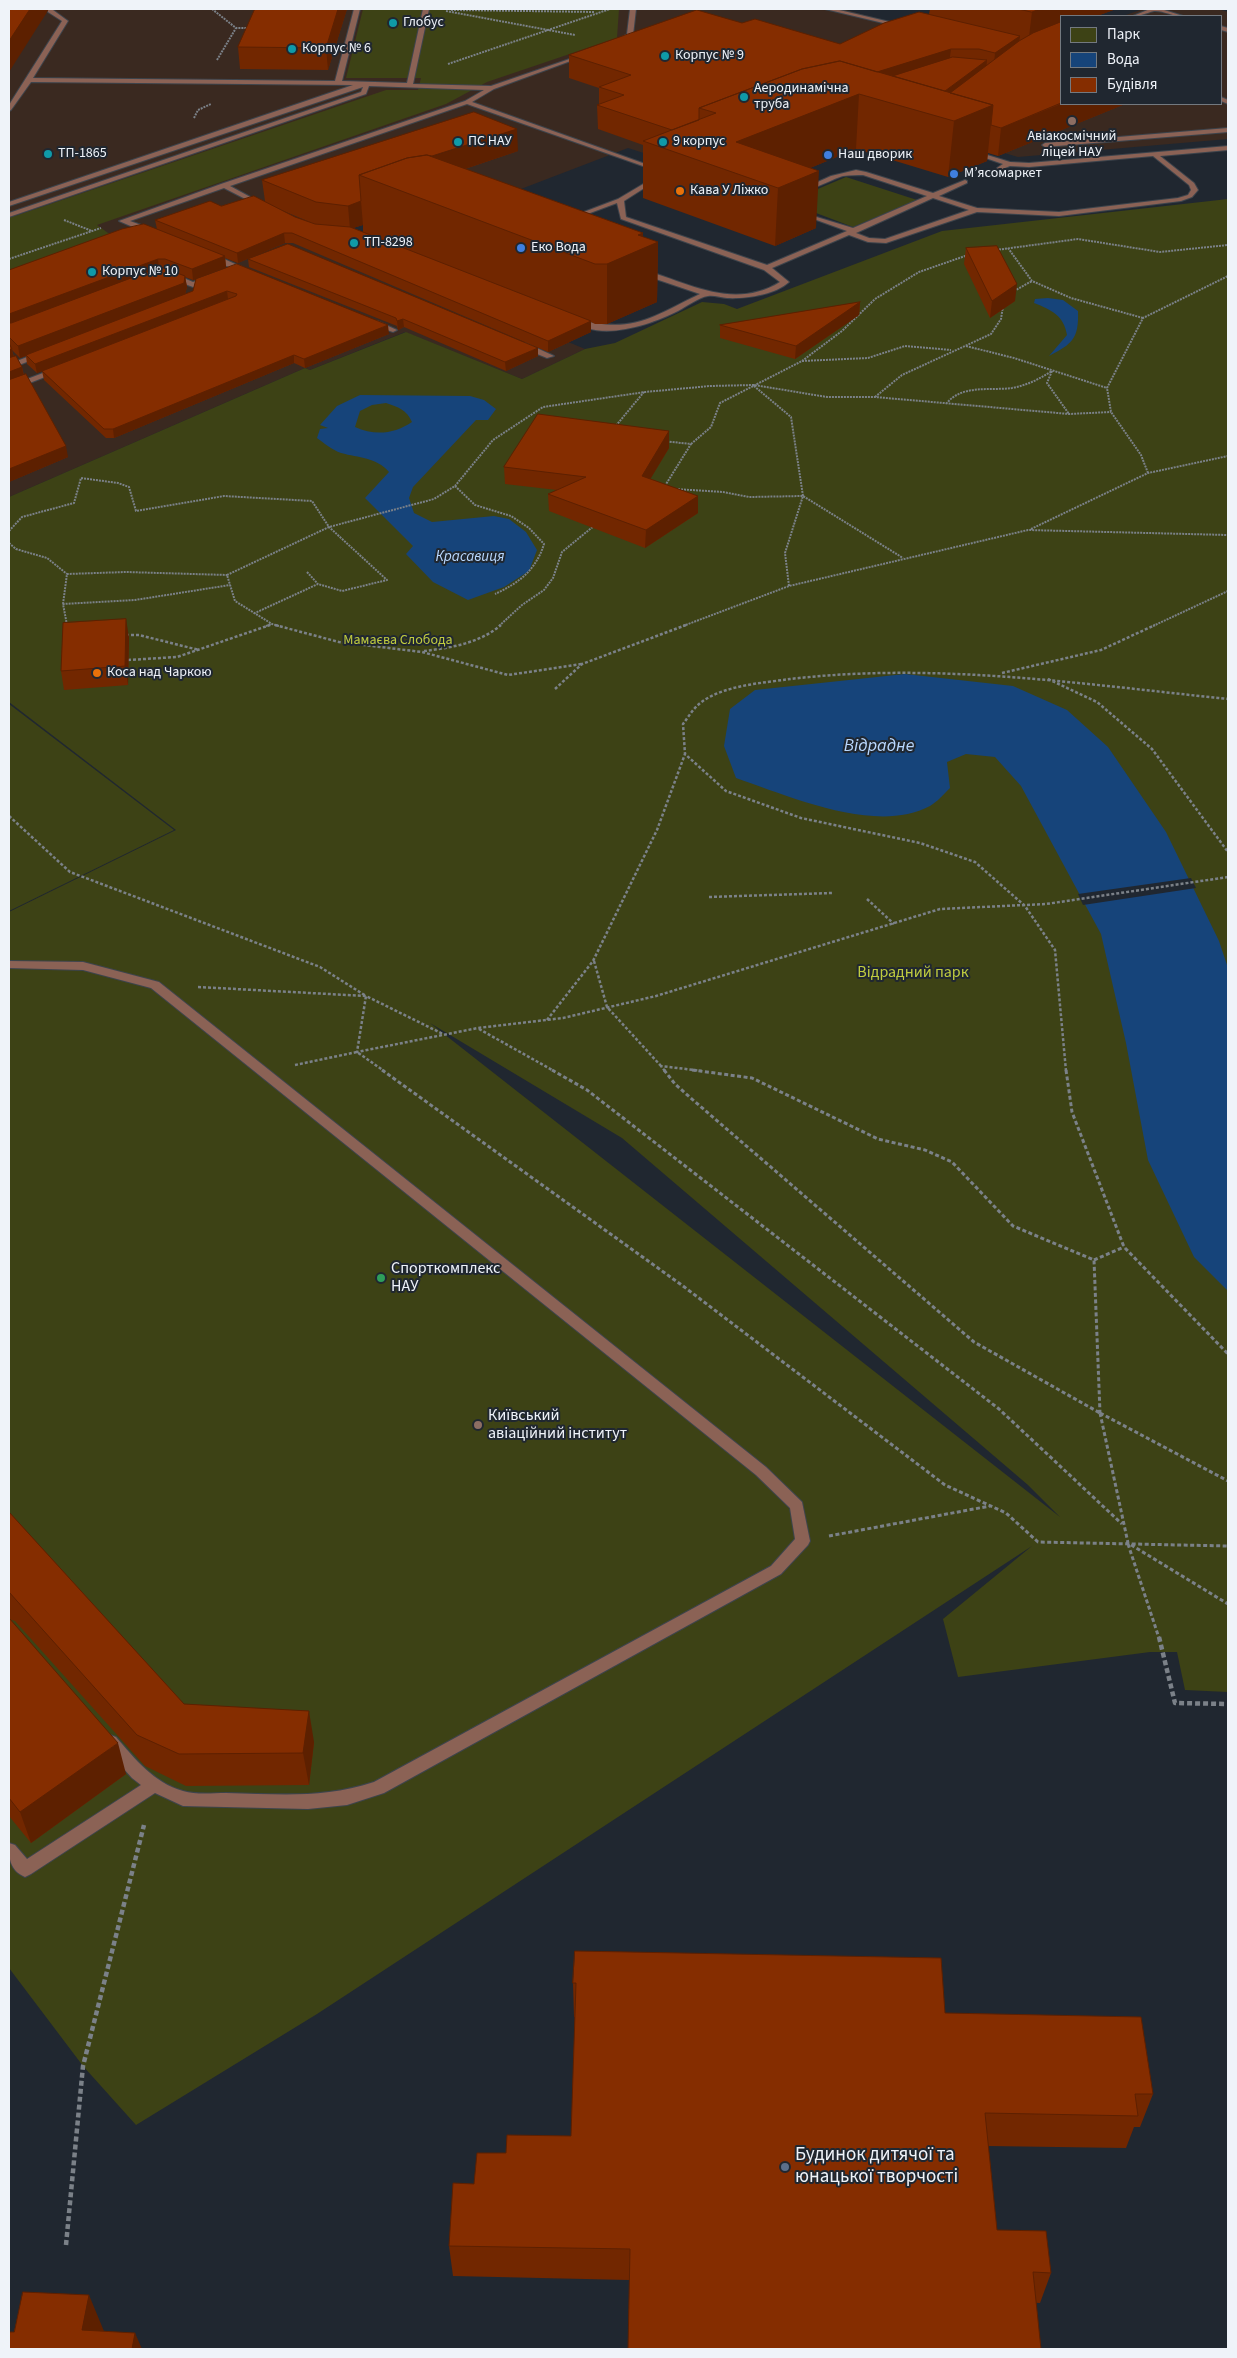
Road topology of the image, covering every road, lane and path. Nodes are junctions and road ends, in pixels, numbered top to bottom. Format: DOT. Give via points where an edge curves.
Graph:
graph roads {
  1 [pos="51,9"];
  2 [pos="212,9"];
  3 [pos="357,9"];
  4 [pos="426,9"];
  5 [pos="610,9"];
  6 [pos="632,9"];
  7 [pos="828,9"];
  8 [pos="599,12"];
  9 [pos="1139,15"];
  10 [pos="1176,15"];
  11 [pos="908,27"];
  12 [pos="251,28"];
  13 [pos="549,30"];
  14 [pos="616,43"];
  15 [pos="607,46"];
  16 [pos="590,52"];
  17 [pos="412,76"];
  18 [pos="29,80"];
  19 [pos="338,83"];
  20 [pos="367,84"];
  21 [pos="410,85"];
  22 [pos="492,88"];
  23 [pos="467,102"];
  24 [pos="9,109"];
  25 [pos="1228,130"];
  26 [pos="1045,145"];
  27 [pos="1228,148"];
  28 [pos="964,150"];
  29 [pos="1155,155"];
  30 [pos="1010,164"];
  31 [pos="1000,168"];
  32 [pos="965,182"];
  33 [pos="223,185"];
  34 [pos="792,195"];
  35 [pos="9,196"];
  36 [pos="935,196"];
  37 [pos="19,200"];
  38 [pos="620,200"];
  39 [pos="9,204"];
  40 [pos="32,207"];
  41 [pos="791,209"];
  42 [pos="976,210"];
  43 [pos="273,211"];
  44 [pos="9,215"];
  45 [pos="123,221"];
  46 [pos="565,221"];
  47 [pos="852,232"];
  48 [pos="159,235"];
  49 [pos="1228,245"];
  50 [pos="1008,248"];
  51 [pos="990,251"];
  52 [pos="203,253"];
  53 [pos="972,254"];
  54 [pos="9,258"];
  55 [pos="247,264"];
  56 [pos="239,267"];
  57 [pos="630,267"];
  58 [pos="767,268"];
  59 [pos="230,271"];
  60 [pos="163,272"];
  61 [pos="220,274"];
  62 [pos="257,275"];
  63 [pos="1228,276"];
  64 [pos="1032,281"];
  65 [pos="193,285"];
  66 [pos="1011,293"];
  67 [pos="705,295"];
  68 [pos="190,296"];
  69 [pos="1003,304"];
  70 [pos="566,317"];
  71 [pos="1143,318"];
  72 [pos="365,319"];
  73 [pos="393,330"];
  74 [pos="514,341"];
  75 [pos="965,346"];
  76 [pos="54,349"];
  77 [pos="952,350"];
  78 [pos="550,356"];
  79 [pos="802,361"];
  80 [pos="9,367"];
  81 [pos="64,368"];
  82 [pos="1052,371"];
  83 [pos="754,385"];
  84 [pos="1107,388"];
  85 [pos="9,389"];
  86 [pos="645,392"];
  87 [pos="875,397"];
  88 [pos="946,404"];
  89 [pos="1111,412"];
  90 [pos="1069,414"];
  91 [pos="607,435"];
  92 [pos="691,444"];
  93 [pos="1228,456"];
  94 [pos="1148,473"];
  95 [pos="455,486"];
  96 [pos="663,489"];
  97 [pos="655,493"];
  98 [pos="802,496"];
  99 [pos="598,524"];
  100 [pos="329,528"];
  101 [pos="1028,530"];
  102 [pos="9,532"];
  103 [pos="1228,535"];
  104 [pos="9,543"];
  105 [pos="903,558"];
  106 [pos="307,572"];
  107 [pos="67,574"];
  108 [pos="227,575"];
  109 [pos="318,584"];
  110 [pos="230,585"];
  111 [pos="788,586"];
  112 [pos="1228,591"];
  113 [pos="495,594"];
  114 [pos="63,604"];
  115 [pos="255,613"];
  116 [pos="272,624"];
  117 [pos="68,629"];
  118 [pos="119,636"];
  119 [pos="199,650"];
  120 [pos="422,652"];
  121 [pos="128,660"];
  122 [pos="582,664"];
  123 [pos="997,674"];
  124 [pos="1044,677"];
  125 [pos="555,689"];
  126 [pos="1228,699"];
  127 [pos="685,754"];
  128 [pos="9,816"];
  129 [pos="1228,852"];
  130 [pos="1227,878"];
  131 [pos="832,893"];
  132 [pos="710,897"];
  133 [pos="867,899"];
  134 [pos="1025,906"];
  135 [pos="894,924"];
  136 [pos="594,961"];
  137 [pos="9,964"];
  138 [pos="155,985"];
  139 [pos="366,996"];
  140 [pos="607,1007"];
  141 [pos="547,1020"];
  142 [pos="478,1028"];
  143 [pos="444,1035"];
  144 [pos="357,1052"];
  145 [pos="661,1066"];
  146 [pos="263,1072"];
  147 [pos="1124,1247"];
  148 [pos="1094,1260"];
  149 [pos="1228,1354"];
  150 [pos="1100,1413"];
  151 [pos="1228,1481"];
  152 [pos="991,1506"];
  153 [pos="1122,1525"];
  154 [pos="803,1541"];
  155 [pos="1128,1543"];
  156 [pos="1228,1546"];
  157 [pos="1228,1604"];
  158 [pos="1228,1704"];
  159 [pos="99,1729"];
  160 [pos="154,1785"];
  161 [pos="9,1850"];
  162 [pos="66,2245"];
  1 -- 18 [label="lane" via="66,21"];
  2 -- 12 [label="path" via="236,28"];
  3 -- 19 [label="lane"];
  4 -- 17 [label="lane"];
  5 -- 8 [label="path"];
  6 -- 14 [label="lane" via="630,35"];
  7 -- 11 [label="lane"];
  8 -- 13 [label="path"];
  8 -- 13 [label="path" via="441,10"];
  9 -- 10 [label="lane" via="1155,9"];
  13 -- 14 [label="path"];
  13 -- 17 [label="path"];
  14 -- 15 [label="lane"];
  16 -- 22 [label="lane"];
  17 -- 21 [label="lane"];
  18 -- 19 [label="lane"];
  18 -- 24 [label="lane"];
  19 -- 20 [label="lane"];
  20 -- 21 [label="lane"];
  20 -- 37 [label="lane" via="346,88"];
  20 -- 40 [label="lane" via="364,92"];
  21 -- 22 [label="lane"];
  22 -- 23 [label="lane"];
  23 -- 33 [label="lane"];
  23 -- 38 [label="lane" via="666,172"];
  25 -- 26 [label="lane"];
  27 -- 29 [label="lane"];
  28 -- 30 [label="lane"];
  29 -- 30 [label="lane"];
  29 -- 42 [label="lane" via="1192,184 1195,190 1190,196 1059,214"];
  30 -- 31 [label="lane"];
  32 -- 36 [label="lane"];
  33 -- 43 [label="lane"];
  33 -- 45 [label="lane"];
  34 -- 36 [label="lane" via="844,172 853,172"];
  35 -- 37 [label="lane"];
  36 -- 42 [label="lane"];
  36 -- 47 [label="lane"];
  37 -- 39 [label="lane"];
  37 -- 40 [label="lane"];
  38 -- 46 [label="lane"];
  38 -- 58 [label="lane" via="623,218"];
  40 -- 44 [label="lane"];
  41 -- 47 [label="lane"];
  42 -- 47 [label="lane" via="886,241 868,240"];
  45 -- 48 [label="lane"];
  45 -- 54 [label="path"];
  47 -- 58 [label="lane"];
  49 -- 50 [label="path" via="1160,252 1078,239"];
  50 -- 51 [label="path"];
  50 -- 64 [label="path"];
  52 -- 56 [label="lane"];
  53 -- 79 [label="path" via="919,272 875,299 842,331"];
  55 -- 56 [label="lane"];
  56 -- 59 [label="lane"];
  56 -- 62 [label="lane"];
  57 -- 67 [label="lane"];
  58 -- 67 [label="lane" via="785,282 779,287 742,297"];
  60 -- 65 [label="lane"];
  61 -- 65 [label="lane"];
  63 -- 71 [label="path"];
  64 -- 66 [label="path"];
  64 -- 71 [label="path" via="1072,298"];
  65 -- 68 [label="lane"];
  67 -- 70 [label="lane" via="629,329 594,328"];
  69 -- 75 [label="path" via="1001,319 991,334"];
  71 -- 84 [label="path"];
  72 -- 73 [label="lane"];
  74 -- 78 [label="lane"];
  75 -- 77 [label="path"];
  75 -- 82 [label="path"];
  76 -- 80 [label="lane"];
  77 -- 79 [label="path" via="905,346 868,358"];
  77 -- 87 [label="path" via="902,375"];
  79 -- 83 [label="path"];
  81 -- 85 [label="lane"];
  82 -- 84 [label="path"];
  82 -- 88 [label="path" via="1032,383 1012,388 977,389 953,395"];
  82 -- 90 [label="path" via="1047,383"];
  83 -- 86 [label="path"];
  83 -- 87 [label="path" via="828,397"];
  83 -- 92 [label="path" via="720,403 711,428"];
  83 -- 98 [label="path" via="791,416"];
  84 -- 89 [label="path"];
  86 -- 91 [label="path"];
  86 -- 95 [label="path" via="543,407 493,440"];
  87 -- 88 [label="path"];
  88 -- 90 [label="path"];
  89 -- 90 [label="path"];
  89 -- 94 [label="path"];
  91 -- 92 [label="path"];
  91 -- 96 [label="path" via="588,442 565,478"];
  92 -- 96 [label="path"];
  93 -- 94 [label="path"];
  94 -- 101 [label="path"];
  95 -- 100 [label="path" via="434,499"];
  95 -- 113 [label="path" via="475,505 511,516 544,544 533,571"];
  96 -- 97 [label="path"];
  96 -- 98 [label="path" via="694,489 749,497"];
  98 -- 105 [label="path"];
  98 -- 111 [label="path" via="785,553"];
  99 -- 120 [label="path" via="562,552 553,578 544,590 495,630 456,647"];
  100 -- 102 [label="path" via="312,501 224,496 136,511 129,487 81,478 74,503 22,517"];
  100 -- 108 [label="path"];
  100 -- 109 [label="path" via="387,580 342,591"];
  101 -- 103 [label="path"];
  101 -- 105 [label="path"];
  104 -- 107 [label="path" via="16,549 47,558"];
  105 -- 111 [label="path"];
  106 -- 109 [label="path"];
  107 -- 108 [label="path"];
  107 -- 114 [label="path"];
  108 -- 110 [label="path"];
  109 -- 115 [label="path"];
  110 -- 114 [label="path" via="135,600"];
  110 -- 115 [label="path" via="235,601"];
  111 -- 122 [label="path"];
  112 -- 123 [label="path" via="1101,650"];
  114 -- 117 [label="path"];
  115 -- 116 [label="path"];
  116 -- 119 [label="path"];
  116 -- 120 [label="path" via="339,642"];
  118 -- 119 [label="path" via="139,635"];
  119 -- 121 [label="path" via="177,657"];
  120 -- 122 [label="path" via="508,675"];
  122 -- 125 [label="path"];
  123 -- 124 [label="path"];
  123 -- 127 [label="path" via="853,671 746,685 704,699 683,724"];
  124 -- 126 [label="path"];
  124 -- 129 [label="path" via="1096,702 1152,749"];
  127 -- 134 [label="path" via="726,791 802,818 920,843 975,862"];
  127 -- 136 [label="path" via="657,830"];
  128 -- 139 [label="path" via="70,872 320,967"];
  130 -- 134 [label="path"];
  131 -- 132 [label="path"];
  133 -- 135 [label="path"];
  134 -- 135 [label="path" via="940,909"];
  134 -- 147 [label="path" via="1054,950 1062,1045 1072,1112"];
  135 -- 140 [label="path" via="656,996"];
  136 -- 140 [label="path"];
  136 -- 141 [label="path"];
  137 -- 138 [label="lane" via="83,966"];
  138 -- 139 [label="path"];
  138 -- 146 [label="lane"];
  139 -- 143 [label="path"];
  139 -- 144 [label="path"];
  140 -- 141 [label="path"];
  140 -- 145 [label="path"];
  141 -- 142 [label="path"];
  142 -- 143 [label="path"];
  142 -- 153 [label="path" via="587,1090 999,1409"];
  143 -- 144 [label="path"];
  144 -- 146 [label="path"];
  144 -- 152 [label="path" via="683,1286 945,1485"];
  145 -- 148 [label="path" via="752,1078 878,1139 925,1150 952,1162 1013,1226"];
  145 -- 150 [label="path" via="693,1100 974,1342"];
  146 -- 154 [label="lane" via="761,1470 796,1506"];
  147 -- 148 [label="path"];
  147 -- 149 [label="path"];
  148 -- 150 [label="path"];
  150 -- 151 [label="path"];
  150 -- 153 [label="path"];
  152 -- 154 [label="path"];
  152 -- 155 [label="path" via="1006,1513 1038,1542"];
  153 -- 155 [label="path"];
  154 -- 160 [label="lane" via="776,1570 378,1788 347,1798 308,1802 183,1799"];
  155 -- 156 [label="path"];
  155 -- 157 [label="path"];
  155 -- 158 [label="path" via="1164,1652 1175,1703"];
  159 -- 160 [label="lane" via="138,1774"];
  160 -- 161 [label="lane" via="25,1870"];
  160 -- 162 [label="path" via="83,2066"];
}
